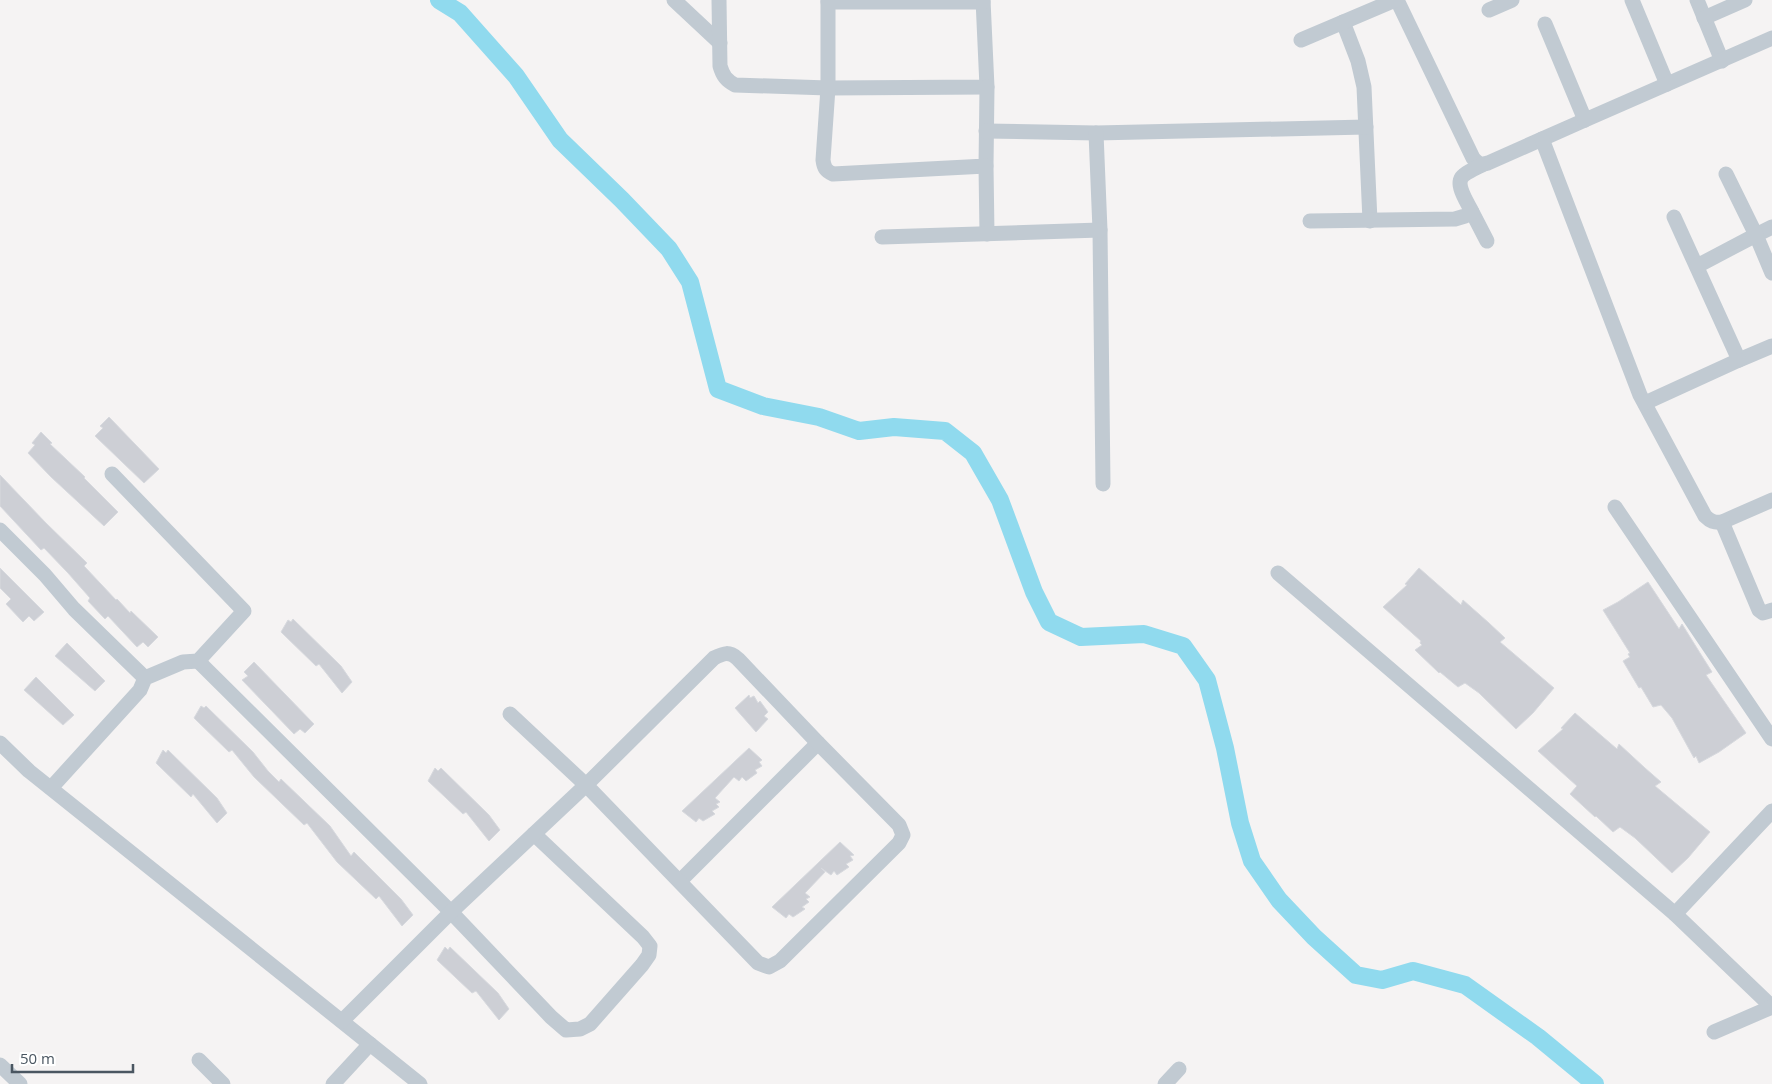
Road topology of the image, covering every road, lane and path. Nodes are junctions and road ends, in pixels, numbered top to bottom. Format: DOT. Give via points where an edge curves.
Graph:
graph roads {
  1 [pos="674,0"];
  2 [pos="719,0"];
  3 [pos="1396,0"];
  4 [pos="1512,0"];
  5 [pos="1632,0"];
  6 [pos="1697,0"];
  7 [pos="1745,0"];
  8 [pos="828,1"];
  9 [pos="983,1"];
  10 [pos="1489,10"];
  11 [pos="1704,18"];
  12 [pos="1343,22"];
  13 [pos="1545,24"];
  14 [pos="1772,38"];
  15 [pos="1301,40"];
  16 [pos="720,43"];
  17 [pos="1722,61"];
  18 [pos="1667,84"];
  19 [pos="987,87"];
  20 [pos="828,88"];
  21 [pos="1585,120"];
  22 [pos="1366,127"];
  23 [pos="986,131"];
  24 [pos="1096,133"];
  25 [pos="1542,139"];
  26 [pos="1482,165"];
  27 [pos="986,166"];
  28 [pos="1726,174"];
  29 [pos="1472,212"];
  30 [pos="1674,216"];
  31 [pos="1310,221"];
  32 [pos="1370,221"];
  33 [pos="1772,227"];
  34 [pos="1100,230"];
  35 [pos="987,234"];
  36 [pos="1756,235"];
  37 [pos="882,237"];
  38 [pos="1487,241"];
  39 [pos="1697,266"];
  40 [pos="1772,273"];
  41 [pos="1772,346"];
  42 [pos="1739,360"];
  43 [pos="1644,403"];
  44 [pos="112,474"];
  45 [pos="1103,484"];
  46 [pos="1772,500"];
  47 [pos="1616,507"];
  48 [pos="1722,522"];
  49 [pos="0,530"];
  50 [pos="1278,572"];
  51 [pos="1772,610"];
  52 [pos="198,661"];
  53 [pos="145,678"];
  54 [pos="510,714"];
  55 [pos="1772,739"];
  56 [pos="0,743"];
  57 [pos="818,744"];
  58 [pos="586,785"];
  59 [pos="51,788"];
  60 [pos="1772,811"];
  61 [pos="534,834"];
  62 [pos="680,881"];
  63 [pos="451,912"];
  64 [pos="1676,914"];
  65 [pos="1772,1007"];
  66 [pos="342,1021"];
  67 [pos="1714,1032"];
  68 [pos="370,1044"];
  69 [pos="199,1060"];
  70 [pos="0,1065"];
  71 [pos="1179,1069"];
  72 [pos="20,1084"];
  73 [pos="223,1084"];
  74 [pos="333,1084"];
  75 [pos="420,1084"];
  76 [pos="1165,1084"];
  1 -- 16 [label="street"];
  2 -- 16 [label="street"];
  3 -- 12 [label="street"];
  3 -- 26 [label="street" via="1473,158"];
  4 -- 10 [label="street"];
  5 -- 18 [label="street"];
  6 -- 11 [label="street"];
  7 -- 11 [label="street"];
  8 -- 9 [label="street"];
  8 -- 20 [label="street"];
  9 -- 19 [label="street"];
  11 -- 17 [label="street"];
  12 -- 15 [label="street"];
  12 -- 22 [label="street" via="1362,78"];
  13 -- 21 [label="street"];
  14 -- 17 [label="street"];
  16 -- 20 [label="street" via="720,66 724,76 735,85"];
  17 -- 18 [label="street"];
  18 -- 21 [label="street"];
  19 -- 20 [label="street"];
  19 -- 23 [label="street"];
  20 -- 27 [label="street" via="823,160 827,171 833,174"];
  21 -- 25 [label="street"];
  22 -- 24 [label="street"];
  22 -- 32 [label="street"];
  23 -- 24 [label="street"];
  23 -- 27 [label="street"];
  24 -- 34 [label="street"];
  25 -- 26 [label="street"];
  25 -- 43 [label="street"];
  26 -- 29 [label="street" via="1460,180"];
  27 -- 35 [label="street"];
  28 -- 36 [label="street"];
  29 -- 32 [label="street" via="1455,219"];
  29 -- 38 [label="street"];
  30 -- 39 [label="street"];
  31 -- 32 [label="street"];
  33 -- 36 [label="street"];
  34 -- 35 [label="street"];
  34 -- 45 [label="street"];
  35 -- 37 [label="street"];
  36 -- 39 [label="street"];
  36 -- 40 [label="street"];
  39 -- 42 [label="street"];
  41 -- 42 [label="street"];
  42 -- 43 [label="street"];
  43 -- 48 [label="street" via="1705,516 1710,521"];
  44 -- 52 [label="street" via="244,611"];
  46 -- 48 [label="street"];
  47 -- 55 [label="street"];
  48 -- 51 [label="street" via="1758,610 1763,613"];
  49 -- 53 [label="street"];
  50 -- 64 [label="street"];
  52 -- 53 [label="street" via="184,662"];
  52 -- 63 [label="street"];
  53 -- 59 [label="street" via="140,690"];
  54 -- 58 [label="street"];
  56 -- 59 [label="street"];
  57 -- 58 [label="street" via="738,658 732,653 724,653 714,658"];
  57 -- 62 [label="street"];
  57 -- 62 [label="street" via="899,826 902,835 899,843 780,961 769,967 758,963"];
  58 -- 61 [label="street"];
  58 -- 62 [label="street"];
  59 -- 66 [label="street"];
  60 -- 64 [label="street"];
  61 -- 63 [label="street"];
  61 -- 63 [label="street" via="650,946 650,955 590,1024 566,1030"];
  63 -- 66 [label="street"];
  64 -- 65 [label="street"];
  65 -- 67 [label="street"];
  66 -- 68 [label="street"];
  68 -- 74 [label="street"];
  68 -- 75 [label="street"];
  69 -- 73 [label="street"];
  70 -- 72 [label="street"];
  71 -- 76 [label="street"];
}
